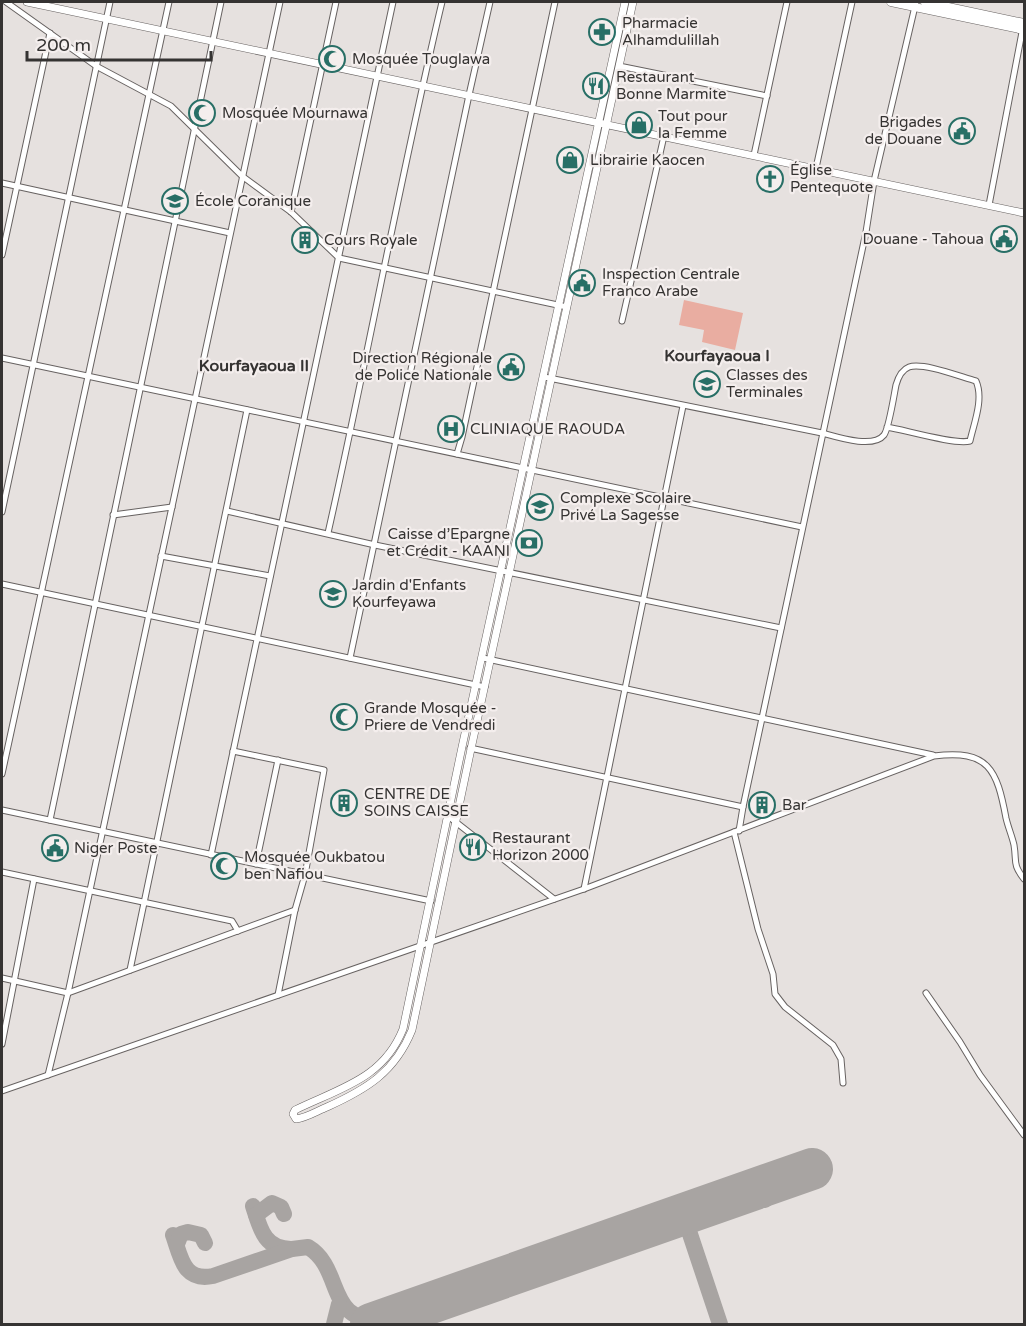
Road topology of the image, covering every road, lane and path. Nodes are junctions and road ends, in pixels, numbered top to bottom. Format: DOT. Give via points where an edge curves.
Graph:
graph roads {
  1 [pos="6,2"];
  2 [pos="27,2"];
  3 [pos="110,2"];
  4 [pos="169,2"];
  5 [pos="221,2"];
  6 [pos="280,2"];
  7 [pos="336,2"];
  8 [pos="393,2"];
  9 [pos="442,2"];
  10 [pos="490,2"];
  11 [pos="555,2"];
  12 [pos="625,2"];
  13 [pos="633,2"];
  14 [pos="787,2"];
  15 [pos="852,2"];
  16 [pos="891,2"];
  17 [pos="925,2"];
  18 [pos="55,4"];
  19 [pos="915,4"];
  20 [pos="106,18"];
  21 [pos="1024,26"];
  22 [pos="163,30"];
  23 [pos="50,33"];
  24 [pos="212,41"];
  25 [pos="269,53"];
  26 [pos="322,64"];
  27 [pos="96,66"];
  28 [pos="620,66"];
  29 [pos="376,75"];
  30 [pos="422,85"];
  31 [pos="149,93"];
  32 [pos="469,95"];
  33 [pos="767,96"];
  34 [pos="532,108"];
  35 [pos="599,123"];
  36 [pos="607,124"];
  37 [pos="194,128"];
  38 [pos="664,136"];
  39 [pos="754,155"];
  40 [pos="816,168"];
  41 [pos="243,176"];
  42 [pos="874,181"];
  43 [pos="2,183"];
  44 [pos="17,187"];
  45 [pos="68,198"];
  46 [pos="989,205"];
  47 [pos="124,210"];
  48 [pos="291,212"];
  49 [pos="1024,213"];
  50 [pos="175,222"];
  51 [pos="230,233"];
  52 [pos="2,255"];
  53 [pos="339,258"];
  54 [pos="384,266"];
  55 [pos="431,276"];
  56 [pos="492,290"];
  57 [pos="559,305"];
  58 [pos="567,307"];
  59 [pos="622,321"];
  60 [pos="2,358"];
  61 [pos="33,365"];
  62 [pos="88,377"];
  63 [pos="548,378"];
  64 [pos="140,388"];
  65 [pos="195,399"];
  66 [pos="683,406"];
  67 [pos="247,410"];
  68 [pos="303,422"];
  69 [pos="887,427"];
  70 [pos="351,432"];
  71 [pos="822,433"];
  72 [pos="397,442"];
  73 [pos="457,454"];
  74 [pos="528,469"];
  75 [pos="666,498"];
  76 [pos="172,507"];
  77 [pos="227,511"];
  78 [pos="2,512"];
  79 [pos="113,515"];
  80 [pos="282,522"];
  81 [pos="802,527"];
  82 [pos="328,533"];
  83 [pos="375,545"];
  84 [pos="161,556"];
  85 [pos="216,566"];
  86 [pos="506,571"];
  87 [pos="270,576"];
  88 [pos="2,584"];
  89 [pos="42,593"];
  90 [pos="645,600"];
  91 [pos="95,604"];
  92 [pos="148,615"];
  93 [pos="203,627"];
  94 [pos="781,628"];
  95 [pos="257,638"];
  96 [pos="350,658"];
  97 [pos="483,658"];
  98 [pos="491,660"];
  99 [pos="476,685"];
  100 [pos="485,687"];
  101 [pos="626,689"];
  102 [pos="762,718"];
  103 [pos="462,747"];
  104 [pos="471,748"];
  105 [pos="233,751"];
  106 [pos="934,756"];
  107 [pos="278,760"];
  108 [pos="2,774"];
  109 [pos="608,777"];
  110 [pos="743,807"];
  111 [pos="2,810"];
  112 [pos="448,816"];
  113 [pos="50,820"];
  114 [pos="456,823"];
  115 [pos="736,831"];
  116 [pos="103,832"];
  117 [pos="156,843"];
  118 [pos="211,855"];
  119 [pos="256,864"];
  120 [pos="2,872"];
  121 [pos="305,875"];
  122 [pos="34,879"];
  123 [pos="1024,879"];
  124 [pos="584,889"];
  125 [pos="90,891"];
  126 [pos="554,899"];
  127 [pos="430,901"];
  128 [pos="144,902"];
  129 [pos="439,903"];
  130 [pos="295,910"];
  131 [pos="238,931"];
  132 [pos="431,943"];
  133 [pos="421,946"];
  134 [pos="130,970"];
  135 [pos="2,978"];
  136 [pos="14,981"];
  137 [pos="68,993"];
  138 [pos="926,993"];
  139 [pos="278,995"];
  140 [pos="2,1044"];
  141 [pos="48,1075"];
  142 [pos="843,1083"];
  143 [pos="2,1091"];
  144 [pos="1024,1135"];
  1 -- 23 [label="street"];
  2 -- 18 [label="street"];
  3 -- 20 [label="street"];
  4 -- 22 [label="street"];
  5 -- 24 [label="street"];
  6 -- 25 [label="street"];
  7 -- 26 [label="street"];
  8 -- 29 [label="street"];
  9 -- 30 [label="street"];
  10 -- 32 [label="street"];
  11 -- 34 [label="street"];
  12 -- 35 [label="street"];
  13 -- 28 [label="street"];
  14 -- 33 [label="street"];
  15 -- 40 [label="street"];
  16 -- 19 [label="main road"];
  17 -- 21 [label="main road"];
  18 -- 20 [label="street"];
  19 -- 21 [label="main road"];
  19 -- 42 [label="street"];
  20 -- 22 [label="street"];
  20 -- 27 [label="street"];
  21 -- 46 [label="street"];
  22 -- 24 [label="street"];
  22 -- 31 [label="street"];
  23 -- 27 [label="street"];
  23 -- 44 [label="street"];
  24 -- 25 [label="street"];
  24 -- 37 [label="street"];
  25 -- 26 [label="street"];
  25 -- 41 [label="street"];
  26 -- 29 [label="street"];
  26 -- 48 [label="street"];
  27 -- 31 [label="street"];
  27 -- 45 [label="street"];
  28 -- 33 [label="street"];
  28 -- 36 [label="street"];
  29 -- 30 [label="street"];
  29 -- 53 [label="street"];
  30 -- 32 [label="street"];
  30 -- 54 [label="street"];
  31 -- 37 [label="street" via="171,106"];
  31 -- 47 [label="street"];
  32 -- 34 [label="street"];
  32 -- 55 [label="street"];
  33 -- 39 [label="street"];
  34 -- 35 [label="street"];
  34 -- 56 [label="street"];
  35 -- 36 [label="street"];
  35 -- 57 [label="street"];
  36 -- 38 [label="street"];
  36 -- 58 [label="street"];
  37 -- 41 [label="street"];
  37 -- 50 [label="street"];
  38 -- 39 [label="street"];
  38 -- 59 [label="street"];
  39 -- 40 [label="street"];
  40 -- 42 [label="street"];
  41 -- 48 [label="street"];
  41 -- 51 [label="street"];
  42 -- 46 [label="street"];
  42 -- 71 [label="street"];
  43 -- 44 [label="street"];
  44 -- 45 [label="street"];
  44 -- 52 [label="street"];
  45 -- 47 [label="street"];
  45 -- 61 [label="street"];
  46 -- 49 [label="street"];
  47 -- 50 [label="street"];
  47 -- 62 [label="street"];
  48 -- 53 [label="street"];
  50 -- 51 [label="street"];
  50 -- 64 [label="street"];
  51 -- 65 [label="street"];
  53 -- 54 [label="street"];
  53 -- 68 [label="street"];
  54 -- 55 [label="street"];
  54 -- 70 [label="street"];
  55 -- 56 [label="street"];
  55 -- 72 [label="street"];
  56 -- 57 [label="street"];
  56 -- 73 [label="street"];
  57 -- 58 [label="street"];
  57 -- 63 [label="street"];
  58 -- 63 [label="street"];
  60 -- 61 [label="street"];
  61 -- 62 [label="street"];
  61 -- 78 [label="street"];
  62 -- 64 [label="street"];
  62 -- 89 [label="street"];
  63 -- 66 [label="street"];
  63 -- 74 [label="street"];
  64 -- 65 [label="street"];
  64 -- 79 [label="street"];
  65 -- 67 [label="street"];
  65 -- 76 [label="street"];
  66 -- 71 [label="street"];
  66 -- 75 [label="street"];
  67 -- 68 [label="street"];
  67 -- 77 [label="street"];
  68 -- 70 [label="street"];
  68 -- 80 [label="street"];
  69 -- 71 [label="street" via="963,443 970,441 979,387 976,381 920,366 908,367 898,376 885,434 879,439 846,440"];
  70 -- 72 [label="street"];
  70 -- 82 [label="street"];
  71 -- 81 [label="street"];
  72 -- 73 [label="street"];
  72 -- 83 [label="street"];
  73 -- 74 [label="street"];
  74 -- 75 [label="street"];
  74 -- 86 [label="street"];
  75 -- 81 [label="street"];
  75 -- 90 [label="street"];
  76 -- 79 [label="street"];
  76 -- 84 [label="street"];
  77 -- 80 [label="street"];
  77 -- 85 [label="street"];
  79 -- 91 [label="street"];
  80 -- 82 [label="street"];
  80 -- 87 [label="street"];
  81 -- 94 [label="street"];
  82 -- 83 [label="street"];
  83 -- 86 [label="street"];
  83 -- 96 [label="street"];
  84 -- 85 [label="street"];
  84 -- 92 [label="street"];
  85 -- 87 [label="street"];
  85 -- 93 [label="street"];
  86 -- 90 [label="street"];
  86 -- 97 [label="street"];
  86 -- 98 [label="street"];
  87 -- 95 [label="street"];
  88 -- 89 [label="street"];
  89 -- 91 [label="street"];
  89 -- 108 [label="street"];
  90 -- 94 [label="street"];
  90 -- 101 [label="street"];
  91 -- 92 [label="street"];
  91 -- 113 [label="street"];
  92 -- 93 [label="street"];
  92 -- 116 [label="street"];
  93 -- 95 [label="street"];
  93 -- 117 [label="street"];
  94 -- 102 [label="street"];
  95 -- 96 [label="street"];
  95 -- 105 [label="street"];
  96 -- 99 [label="street"];
  97 -- 98 [label="street"];
  97 -- 99 [label="street"];
  98 -- 100 [label="street"];
  98 -- 101 [label="street"];
  99 -- 100 [label="street"];
  99 -- 103 [label="street"];
  100 -- 104 [label="street"];
  101 -- 102 [label="street"];
  101 -- 109 [label="street"];
  102 -- 106 [label="street"];
  102 -- 110 [label="street"];
  103 -- 104 [label="street"];
  103 -- 112 [label="street"];
  104 -- 109 [label="street"];
  104 -- 114 [label="street"];
  105 -- 107 [label="street"];
  105 -- 118 [label="street"];
  106 -- 115 [label="street"];
  106 -- 123 [label="street" via="966,755 980,760 992,771 1014,846 1015,865"];
  107 -- 119 [label="street"];
  107 -- 121 [label="street" via="324,770"];
  109 -- 110 [label="street"];
  109 -- 124 [label="street"];
  110 -- 115 [label="street"];
  111 -- 113 [label="street"];
  112 -- 114 [label="street"];
  112 -- 127 [label="street"];
  113 -- 116 [label="street"];
  114 -- 126 [label="street"];
  114 -- 129 [label="street"];
  115 -- 124 [label="street"];
  115 -- 142 [label="street" via="775,994 785,1007 833,1045 841,1059"];
  116 -- 117 [label="street"];
  116 -- 125 [label="street"];
  117 -- 118 [label="street"];
  117 -- 128 [label="street"];
  118 -- 119 [label="street"];
  119 -- 121 [label="street"];
  120 -- 122 [label="street"];
  121 -- 127 [label="street"];
  121 -- 130 [label="street"];
  122 -- 125 [label="street"];
  122 -- 136 [label="street"];
  124 -- 126 [label="street"];
  125 -- 128 [label="street"];
  125 -- 137 [label="street"];
  126 -- 132 [label="street"];
  127 -- 129 [label="street"];
  127 -- 133 [label="street"];
  128 -- 131 [label="street" via="232,921"];
  128 -- 134 [label="street"];
  129 -- 132 [label="street"];
  130 -- 131 [label="street"];
  130 -- 139 [label="street"];
  131 -- 134 [label="street"];
  132 -- 133 [label="street"];
  132 -- 133 [label="street" via="412,1030 400,1055 373,1083 352,1096 299,1119 294,1117 296,1110 366,1076 391,1053 403,1029"];
  133 -- 139 [label="street"];
  134 -- 137 [label="street"];
  135 -- 136 [label="street"];
  136 -- 137 [label="street"];
  136 -- 140 [label="street"];
  137 -- 141 [label="street"];
  138 -- 144 [label="street"];
  139 -- 141 [label="street"];
  141 -- 143 [label="street"];
}
